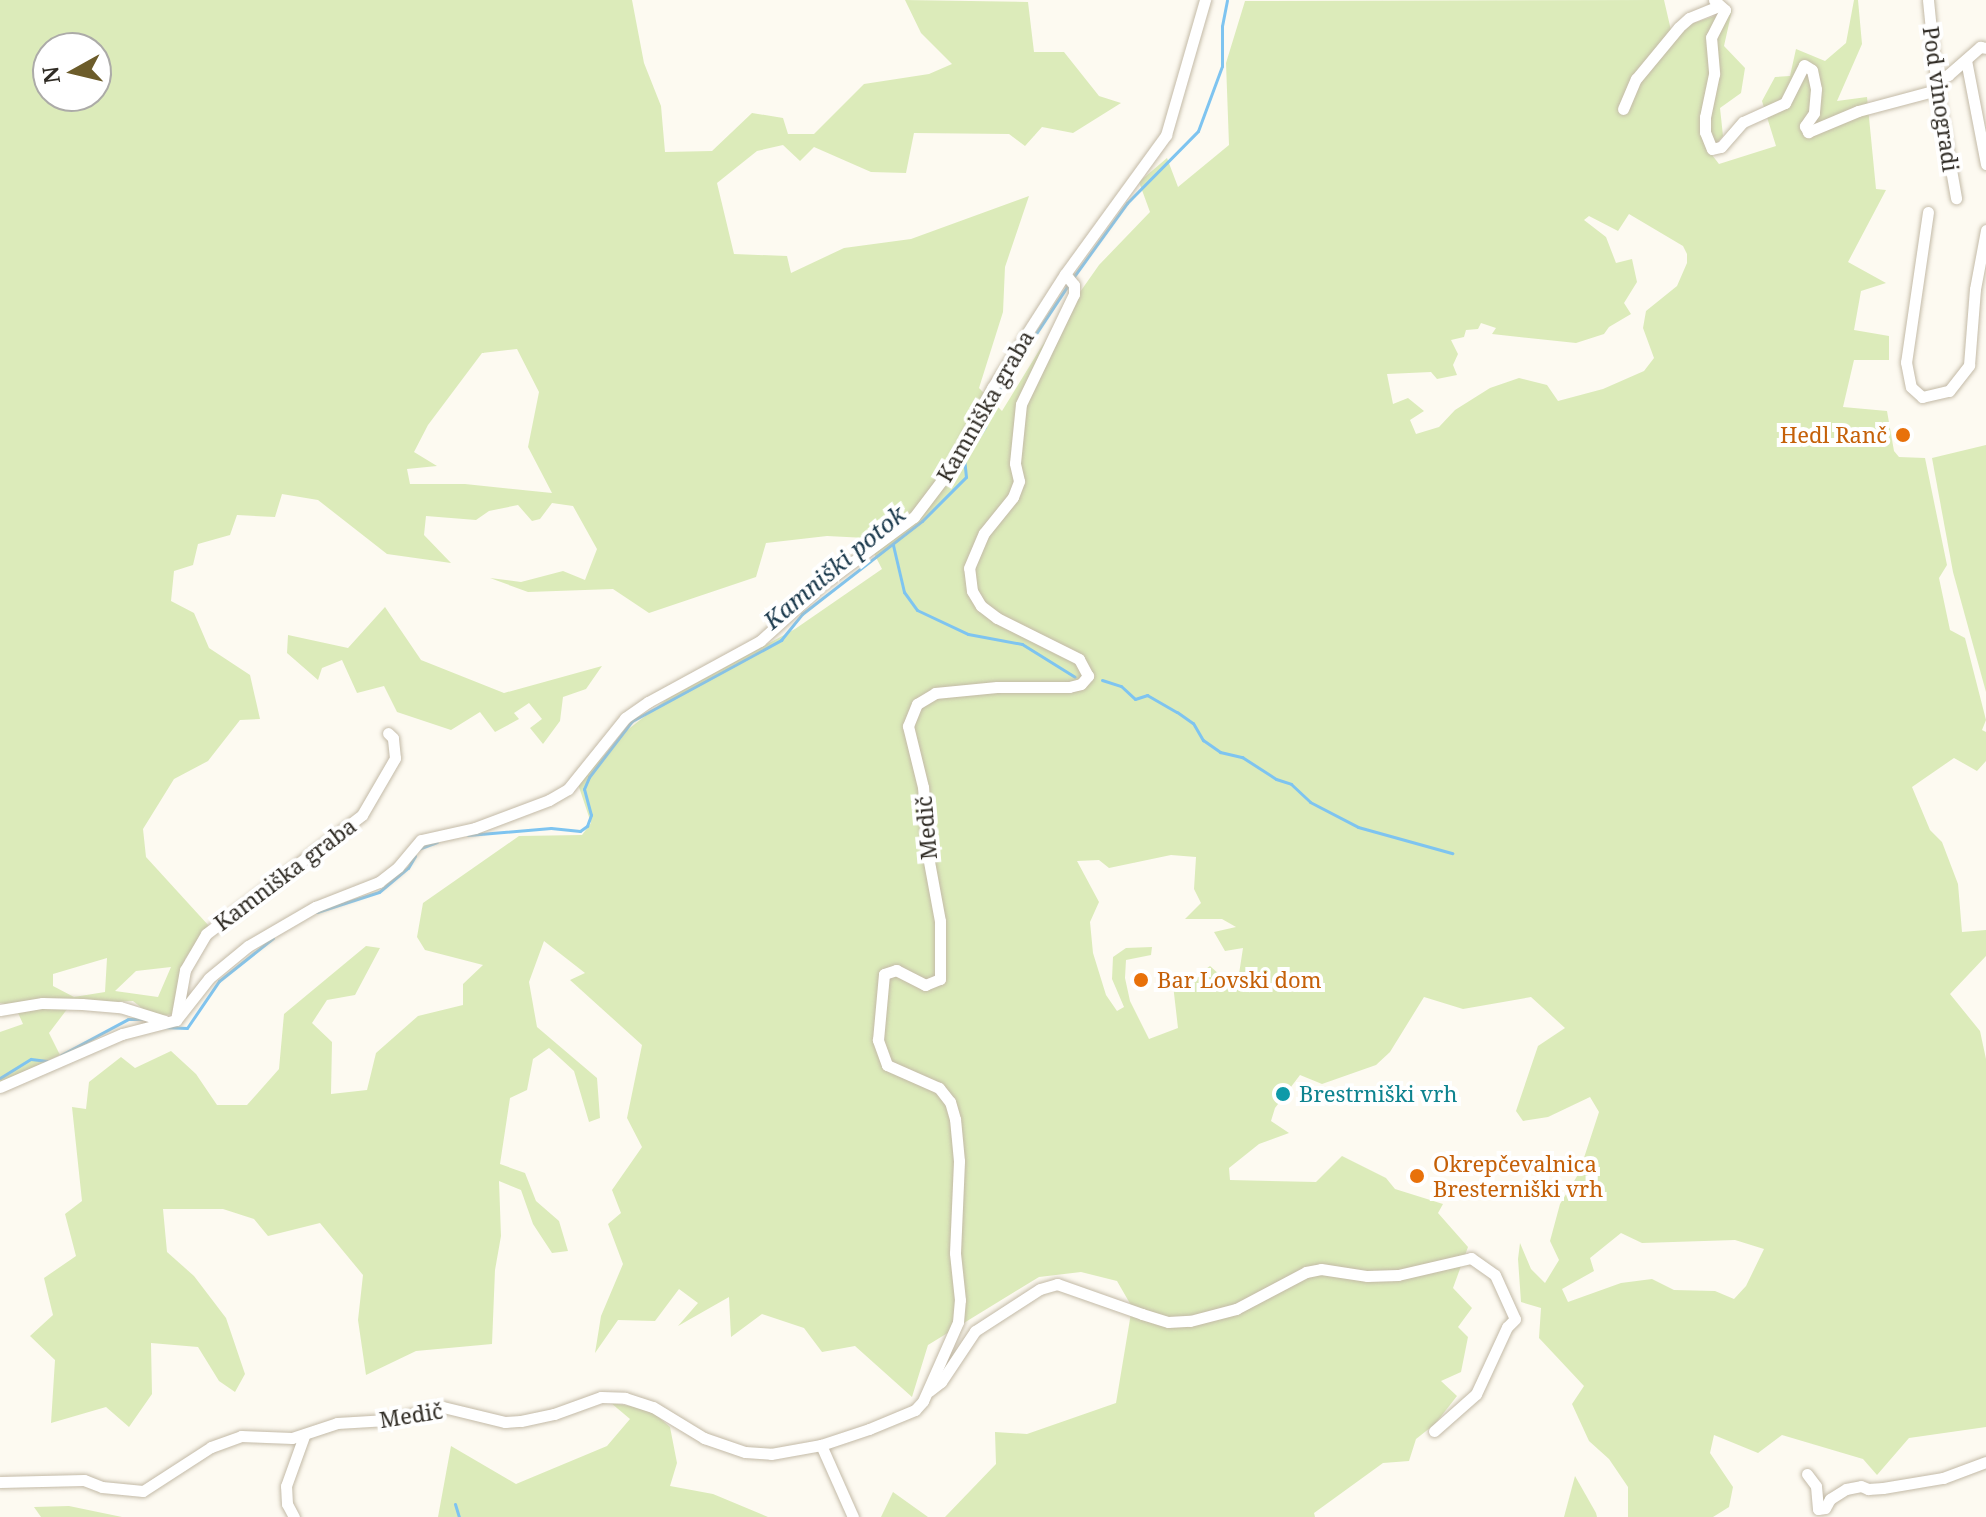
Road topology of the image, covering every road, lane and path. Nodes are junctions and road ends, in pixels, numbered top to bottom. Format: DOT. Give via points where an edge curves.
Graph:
graph roads {
  1 [pos="1205,0"];
  2 [pos="1928,0"];
  3 [pos="1716,3"];
  4 [pos="1986,48"];
  5 [pos="1966,60"];
  6 [pos="1937,85"];
  7 [pos="1623,109"];
  8 [pos="1986,164"];
  9 [pos="1956,198"];
  10 [pos="1928,212"];
  11 [pos="1986,230"];
  12 [pos="1069,279"];
  13 [pos="388,733"];
  14 [pos="0,1010"];
  15 [pos="162,1023"];
  16 [pos="0,1087"];
  17 [pos="929,1391"];
  18 [pos="1434,1431"];
  19 [pos="304,1436"];
  20 [pos="821,1445"];
  21 [pos="1986,1462"];
  22 [pos="1807,1474"];
  23 [pos="0,1482"];
  24 [pos="294,1517"];
  25 [pos="853,1517"];
  1 -- 12 [label="street, Kamniška graba" via="1166,135"];
  2 -- 6 [label="street, Pod vinogradi"];
  3 -- 6 [label="street" via="1725,15 1711,37 1714,74 1705,132 1712,149 1721,147 1743,122 1785,103 1804,65 1812,70 1816,89 1814,113 1805,126 1808,132"];
  3 -- 7 [label="street" via="1679,27 1636,79"];
  4 -- 5 [label="street"];
  5 -- 6 [label="street"];
  5 -- 8 [label="street"];
  6 -- 9 [label="street, Pod vinogradi"];
  10 -- 11 [label="street" via="1906,362 1911,387 1922,397 1949,391 1969,365"];
  12 -- 15 [label="street, Kamniška graba" via="992,388 952,467 914,517 823,584 760,641 625,718 568,789 475,828 421,840 379,882 315,907 248,946"];
  12 -- 17 [label="street, Medič" via="1074,294 1021,404 1015,463 1019,481 984,533 969,568 972,591 981,606 1079,659 1088,676 1076,686 935,693 917,704 908,726 923,787 940,921 940,979 925,985 896,970 884,974 878,1040 887,1065 939,1088 955,1119 958,1322"];
  13 -- 15 [label="street, Kamniška graba" via="395,758 362,815 206,934"];
  14 -- 15 [label="street" via="42,1003 120,1007"];
  15 -- 16 [label="street" via="94,1045"];
  17 -- 18 [label="street" via="941,1382 975,1331 1040,1289 1057,1284 1168,1322 1190,1321 1236,1309 1306,1272 1398,1275 1471,1258 1495,1275 1515,1319 1476,1394"];
  17 -- 20 [label="street, Medič" via="915,1410"];
  19 -- 20 [label="street, Medič" via="337,1423 387,1420 443,1407 521,1421 601,1397 653,1407 704,1438 745,1452 771,1454"];
  19 -- 23 [label="street, Medič" via="224,1441 143,1491 84,1480"];
  19 -- 24 [label="street" via="286,1486"];
  20 -- 25 [label="street"];
  21 -- 22 [label="street" via="1943,1478 1846,1489 1818,1509 1816,1486"];
}
